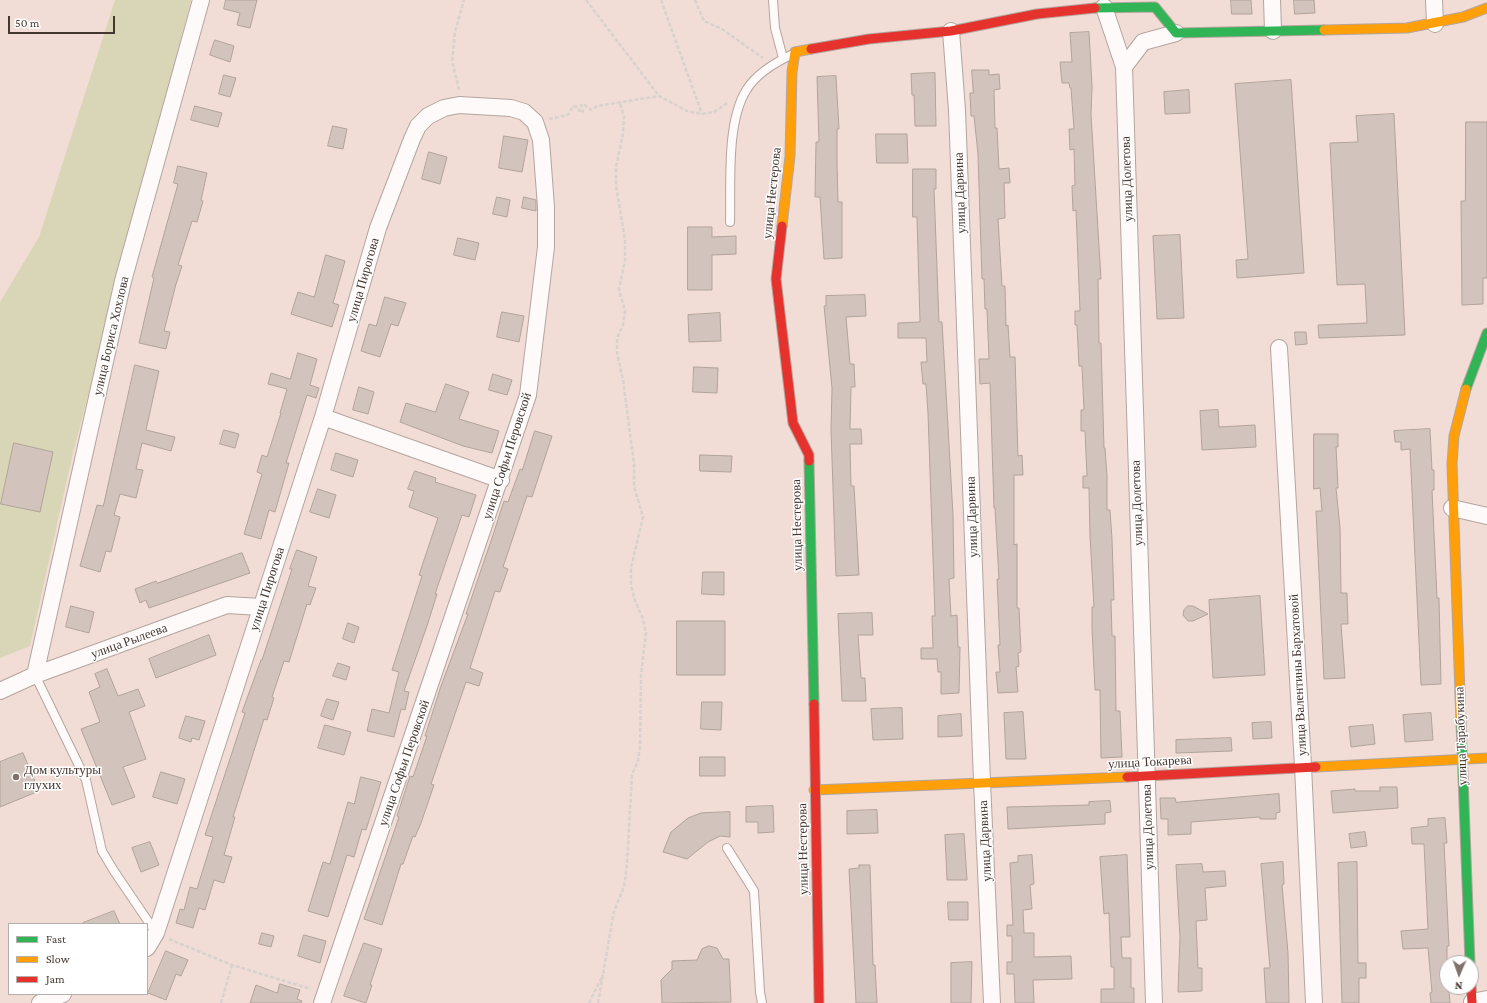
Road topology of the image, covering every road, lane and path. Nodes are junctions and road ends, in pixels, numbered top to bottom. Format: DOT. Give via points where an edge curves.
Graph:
graph roads {
  1 [pos="201,0"];
  2 [pos="464,0"];
  3 [pos="586,0"];
  4 [pos="661,0"];
  5 [pos="695,0"];
  6 [pos="773,0"];
  7 [pos="1272,0"];
  8 [pos="1434,0"];
  9 [pos="1155,4"];
  10 [pos="1104,6"];
  11 [pos="1487,8"];
  12 [pos="1435,24"];
  13 [pos="951,31"];
  14 [pos="1273,31"];
  15 [pos="1176,33"];
  16 [pos="795,52"];
  17 [pos="783,58"];
  18 [pos="774,65"];
  19 [pos="1124,67"];
  20 [pos="747,89"];
  21 [pos="659,96"];
  22 [pos="619,101"];
  23 [pos="459,105"];
  24 [pos="702,114"];
  25 [pos="535,122"];
  26 [pos="730,222"];
  27 [pos="1487,333"];
  28 [pos="1279,348"];
  29 [pos="1481,366"];
  30 [pos="323,417"];
  31 [pos="501,480"];
  32 [pos="1452,508"];
  33 [pos="1487,516"];
  34 [pos="261,607"];
  35 [pos="35,676"];
  36 [pos="0,691"];
  37 [pos="1487,758"];
  38 [pos="1461,759"];
  39 [pos="1303,766"];
  40 [pos="1146,776"];
  41 [pos="982,782"];
  42 [pos="814,790"];
  43 [pos="727,848"];
  44 [pos="156,933"];
  45 [pos="148,946"];
  46 [pos="1470,955"];
  47 [pos="232,966"];
  48 [pos="605,971"];
  49 [pos="60,995"];
  50 [pos="323,998"];
  51 [pos="40,1003"];
  52 [pos="221,1003"];
  53 [pos="589,1003"];
  54 [pos="598,1003"];
  55 [pos="762,1003"];
  56 [pos="819,1003"];
  57 [pos="992,1003"];
  58 [pos="1154,1003"];
  59 [pos="1314,1003"];
  1 -- 35 [label="street, улица Бориса Хохлова" via="123,281"];
  2 -- 23 [label="path" via="455,32 452,61 459,88"];
  3 -- 21 [label="path"];
  4 -- 24 [label="path"];
  5 -- 18 [label="path" via="704,21 722,29"];
  6 -- 17 [label="lane"];
  7 -- 14 [label="street"];
  8 -- 12 [label="street"];
  9 -- 10 [label="street"];
  9 -- 15 [label="street"];
  10 -- 13 [label="street" via="1037,14"];
  10 -- 19 [label="street, улица Долетова"];
  11 -- 12 [label="street"];
  12 -- 14 [label="street" via="1407,28"];
  13 -- 16 [label="street" via="869,39"];
  13 -- 41 [label="street, улица Дарвина" via="957,110"];
  14 -- 15 [label="street"];
  15 -- 19 [label="street" via="1143,42"];
  16 -- 17 [label="lane"];
  16 -- 42 [label="street, улица Нестерова" via="792,72 790,156 776,279 793,423 809,455"];
  17 -- 18 [label="lane"];
  18 -- 20 [label="lane" via="759,75"];
  19 -- 40 [label="street, улица Долетова"];
  20 -- 24 [label="path" via="714,112"];
  20 -- 26 [label="lane" via="737,108 733,130"];
  21 -- 22 [label="path"];
  21 -- 24 [label="path" via="687,111"];
  22 -- 25 [label="path" via="597,106 592,110 583,104 581,113 573,106 568,115"];
  22 -- 48 [label="path" via="624,116 616,167 616,186 625,240 625,260 620,289 625,311 623,325 617,338 617,353 634,464 634,486 643,517 631,568 631,585 646,633 641,675 640,747 630,788 627,864 624,887 614,911"];
  23 -- 25 [label="street" via="511,108 524,112"];
  23 -- 30 [label="street, улица Пирогова" via="434,113 418,126 378,228"];
  25 -- 31 [label="street, улица Софьи Перовской" via="541,140 546,247 528,395"];
  27 -- 29 [label="street, улица Тарабукина"];
  28 -- 39 [label="street, улица Валентины Бархатовой"];
  29 -- 32 [label="street, улица Тарабукина" via="1460,409 1452,449"];
  30 -- 31 [label="street"];
  30 -- 34 [label="street, улица Пирогова"];
  31 -- 50 [label="street, улица Софьи Перовской"];
  32 -- 33 [label="street"];
  32 -- 38 [label="street, улица Тарабукина"];
  34 -- 35 [label="street, улица Рылеева" via="226,605"];
  34 -- 44 [label="street, улица Пирогова"];
  35 -- 36 [label="street, улица Рылеева"];
  35 -- 44 [label="lane" via="86,780 102,850"];
  37 -- 38 [label="street, улица Токарева"];
  38 -- 39 [label="street, улица Токарева"];
  38 -- 46 [label="street, улица Тарабукина"];
  39 -- 40 [label="street, улица Токарева"];
  39 -- 59 [label="street, улица Валентины Бархатовой"];
  40 -- 41 [label="street, улица Токарева"];
  40 -- 58 [label="street, улица Долетова"];
  41 -- 42 [label="street, улица Токарева"];
  41 -- 57 [label="street, улица Дарвина"];
  42 -- 56 [label="street, улица Нестерова"];
  43 -- 55 [label="lane" via="754,891"];
  44 -- 45 [label="street, улица Пирогова"];
  44 -- 47 [label="path"];
  47 -- 50 [label="path"];
  47 -- 52 [label="path"];
  48 -- 53 [label="path"];
  48 -- 54 [label="path"];
  49 -- 51 [label="street"];
}
